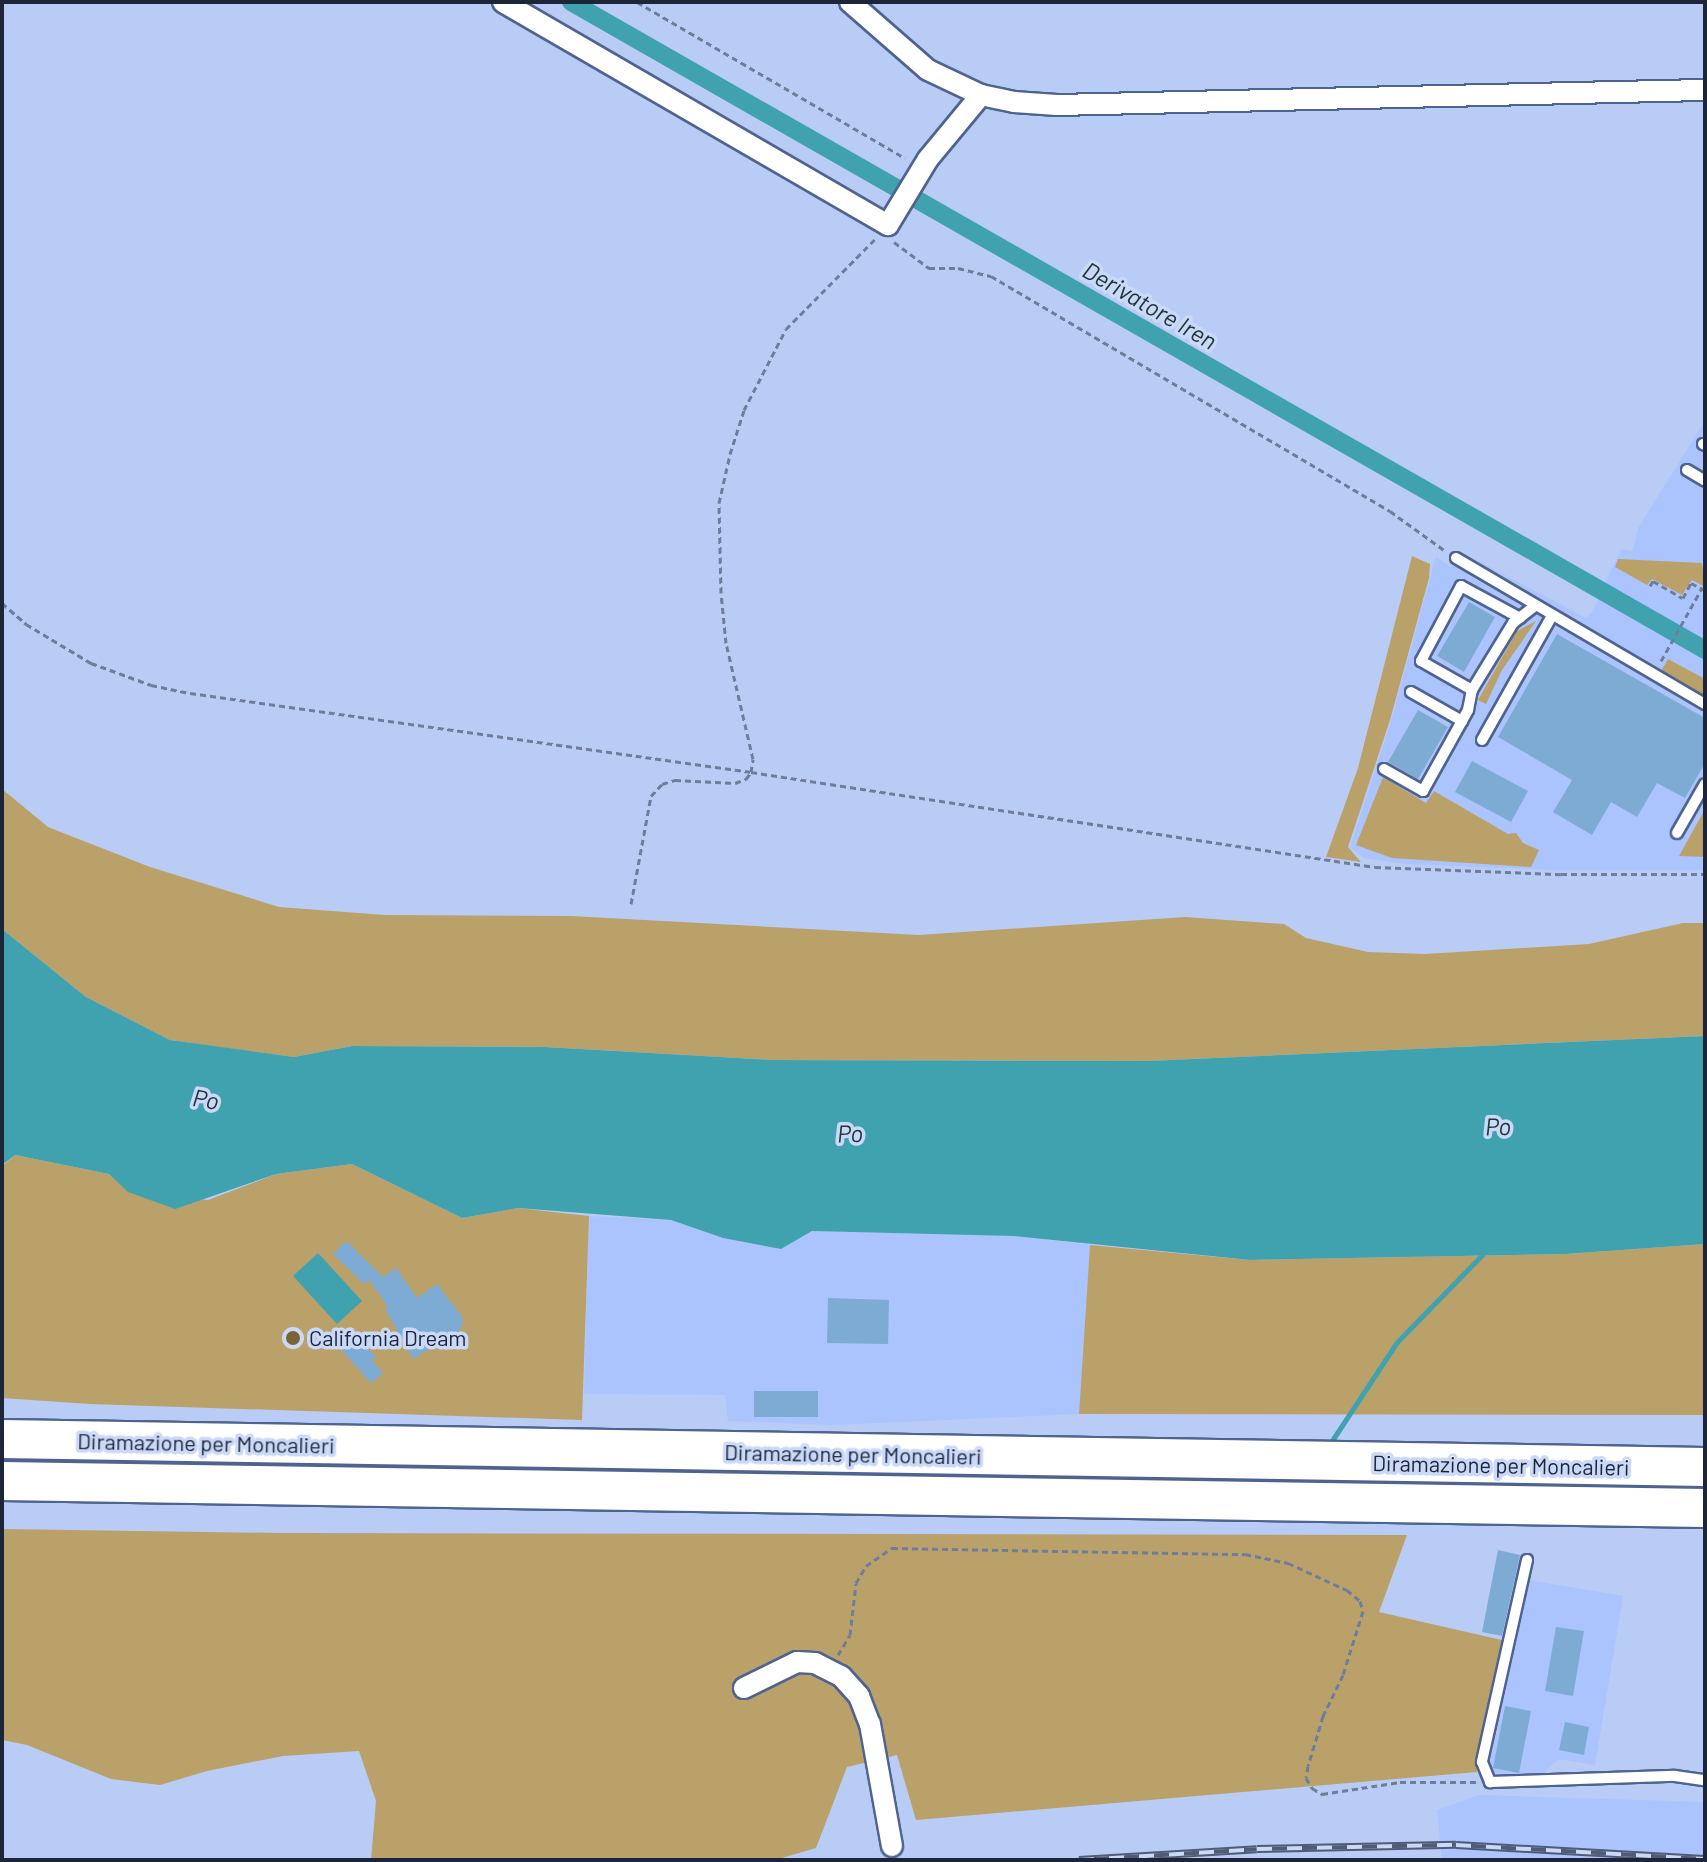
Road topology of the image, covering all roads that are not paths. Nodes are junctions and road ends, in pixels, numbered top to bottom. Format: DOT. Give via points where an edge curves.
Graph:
graph roads {
  1 [pos="503,2"];
  2 [pos="850,2"];
  3 [pos="1705,90"];
  4 [pos="981,95"];
  5 [pos="1687,470"];
  6 [pos="1705,481"];
  7 [pos="1456,558"];
  8 [pos="1535,606"];
  9 [pos="1552,616"];
  10 [pos="1520,618"];
  11 [pos="1472,690"];
  12 [pos="1411,692"];
  13 [pos="1705,704"];
  14 [pos="1462,721"];
  15 [pos="1482,740"];
  16 [pos="1384,769"];
  17 [pos="1705,784"];
  18 [pos="1677,833"];
  19 [pos="2,1439"];
  20 [pos="1705,1467"];
  21 [pos="2,1481"];
  22 [pos="1705,1508"];
  23 [pos="1527,1560"];
  24 [pos="744,1688"];
  25 [pos="1705,1780"];
  26 [pos="892,1846"];
  1 -- 4 [label="street" via="888,225 928,159"];
  2 -- 4 [label="street" via="928,70"];
  3 -- 4 [label="street" via="1057,105"];
  5 -- 6 [label="lane"];
  7 -- 8 [label="lane"];
  8 -- 9 [label="lane"];
  8 -- 10 [label="lane"];
  9 -- 13 [label="lane"];
  9 -- 15 [label="lane"];
  10 -- 11 [label="lane"];
  10 -- 11 [label="lane" via="1461,586 1421,661"];
  11 -- 14 [label="lane"];
  12 -- 14 [label="lane"];
  14 -- 16 [label="lane" via="1423,791"];
  17 -- 18 [label="lane"];
  19 -- 20 [label="highway, Diramazione per Moncalieri"];
  21 -- 22 [label="highway, Diramazione per Moncalieri"];
  23 -- 25 [label="lane" via="1482,1762 1490,1782 1675,1776"];
  24 -- 26 [label="street" via="797,1662 830,1669 859,1696 870,1724"];
}
